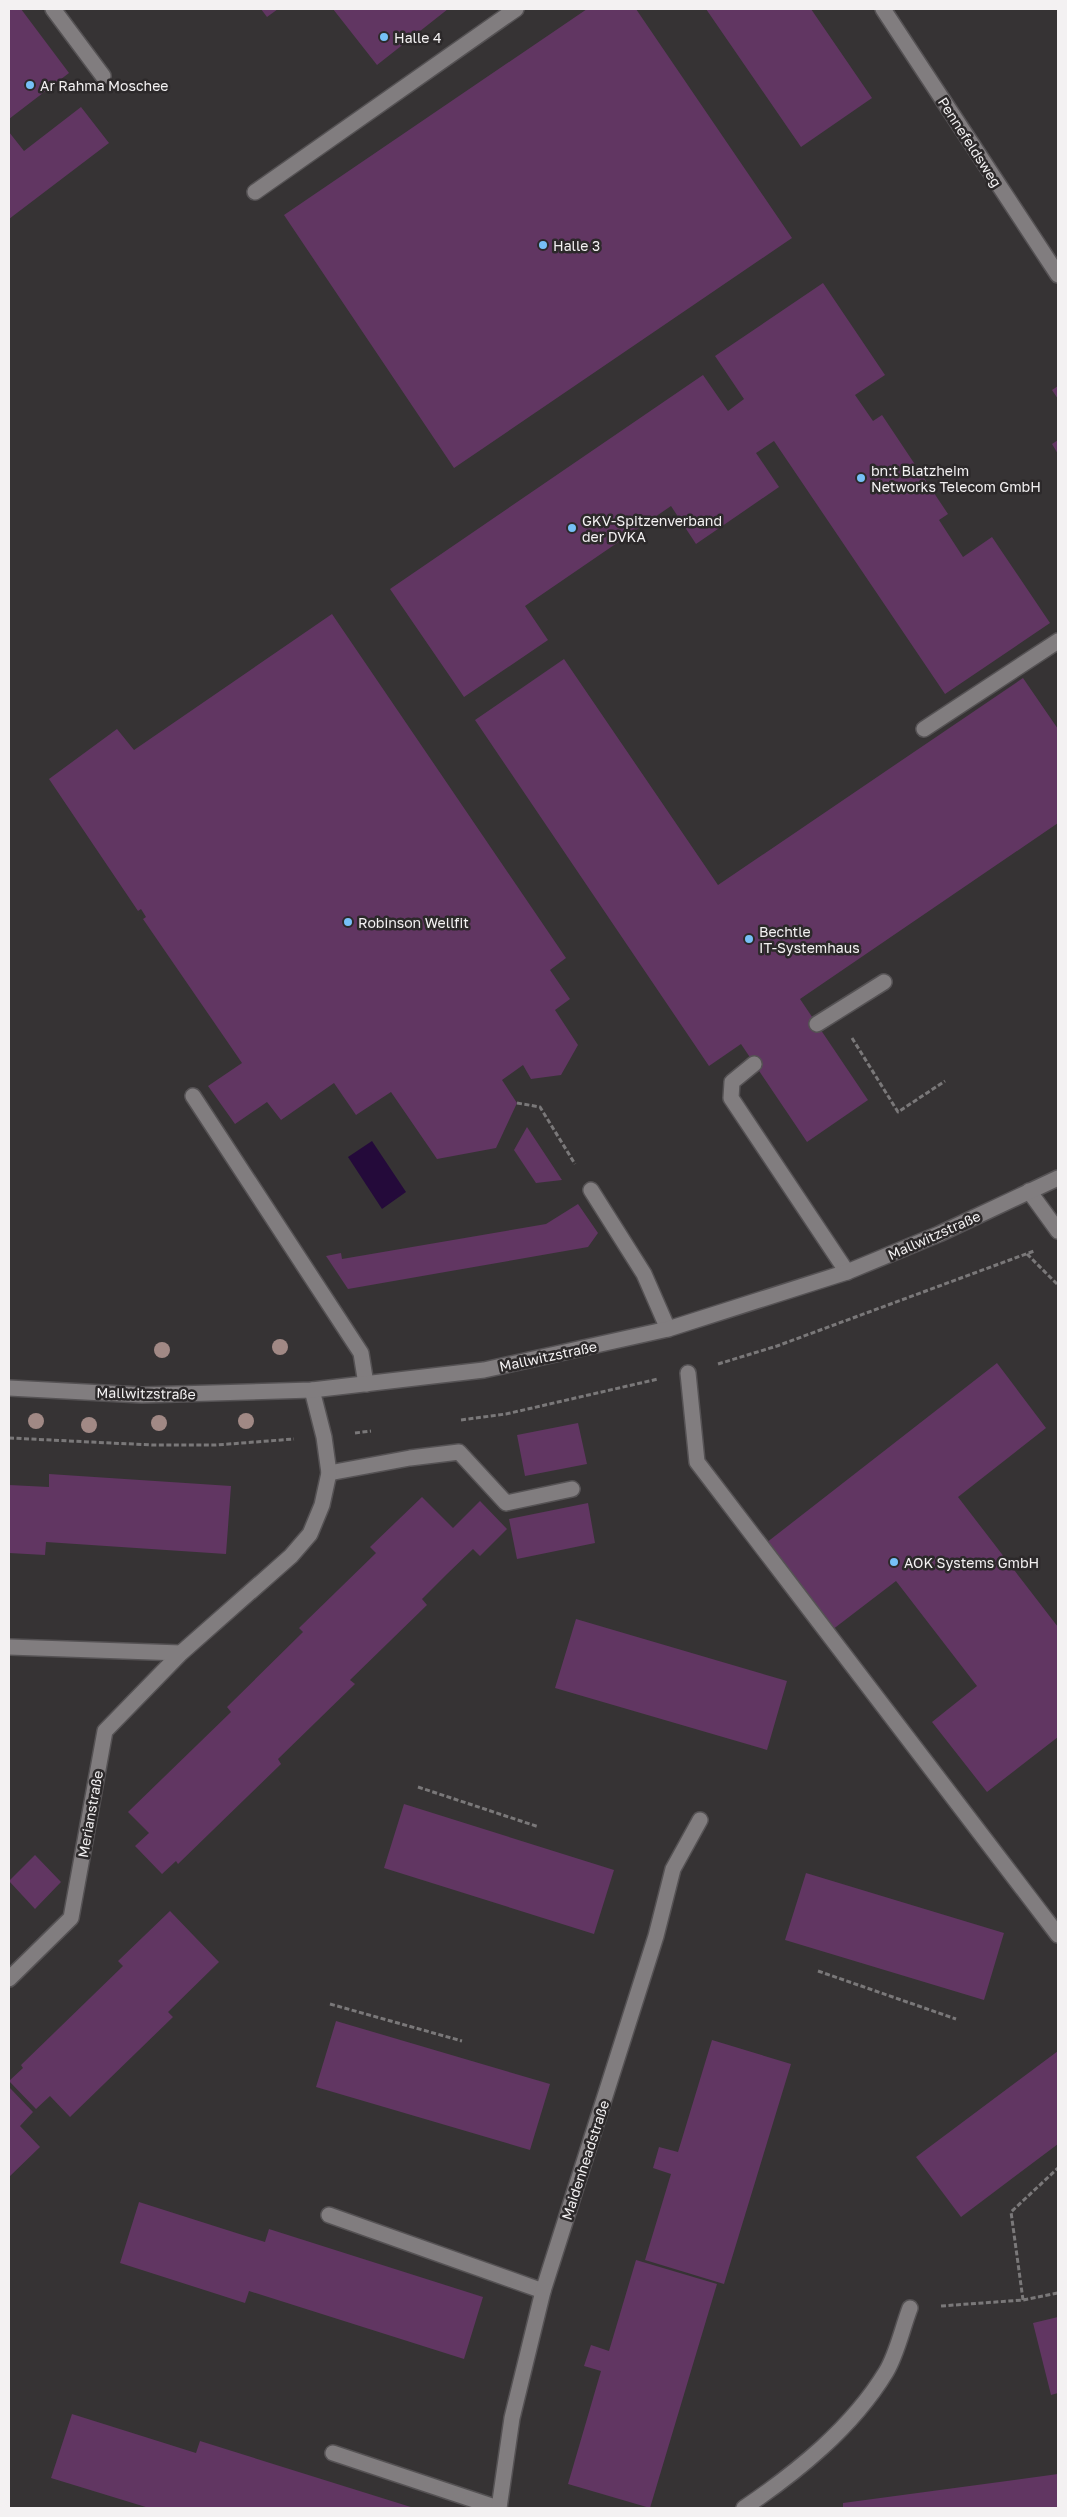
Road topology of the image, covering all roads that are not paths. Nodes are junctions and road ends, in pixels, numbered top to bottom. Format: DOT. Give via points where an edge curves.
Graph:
graph roads {
  1 [pos="53,9"];
  2 [pos="516,9"];
  3 [pos="883,9"];
  4 [pos="103,76"];
  5 [pos="255,192"];
  6 [pos="1058,275"];
  7 [pos="1058,641"];
  8 [pos="924,729"];
  9 [pos="884,982"];
  10 [pos="817,1024"];
  11 [pos="754,1064"];
  12 [pos="192,1096"];
  13 [pos="1058,1178"];
  14 [pos="591,1190"];
  15 [pos="1029,1191"];
  16 [pos="1058,1231"];
  17 [pos="847,1272"];
  18 [pos="668,1329"];
  19 [pos="688,1373"];
  20 [pos="366,1384"];
  21 [pos="9,1388"];
  22 [pos="312,1390"];
  23 [pos="328,1473"];
  24 [pos="572,1489"];
  25 [pos="9,1647"];
  26 [pos="181,1653"];
  27 [pos="700,1820"];
  28 [pos="1058,1935"];
  29 [pos="9,1979"];
  30 [pos="329,2214"];
  31 [pos="543,2291"];
  32 [pos="910,2308"];
  33 [pos="333,2453"];
  34 [pos="499,2508"];
  35 [pos="744,2508"];
  1 -- 4 [label="street"];
  2 -- 5 [label="street"];
  3 -- 6 [label="street, Pennefeldsweg"];
  7 -- 8 [label="street"];
  9 -- 10 [label="street"];
  11 -- 17 [label="street" via="732,1082 731,1098"];
  12 -- 20 [label="street" via="361,1353"];
  13 -- 15 [label="street, Mallwitzstraße"];
  14 -- 18 [label="street" via="644,1274"];
  15 -- 16 [label="street"];
  15 -- 17 [label="street, Mallwitzstraße" via="939,1234"];
  17 -- 18 [label="street, Mallwitzstraße"];
  18 -- 20 [label="street, Mallwitzstraße" via="484,1370"];
  19 -- 28 [label="street" via="697,1462"];
  20 -- 22 [label="street, Mallwitzstraße"];
  21 -- 22 [label="street, Mallwitzstraße" via="142,1395"];
  22 -- 23 [label="street, Merianstraße" via="324,1437"];
  23 -- 24 [label="street" via="459,1452 506,1504"];
  23 -- 26 [label="street, Merianstraße" via="322,1505 310,1534 291,1556"];
  25 -- 26 [label="street"];
  26 -- 29 [label="street, Merianstraße" via="105,1731 71,1918"];
  27 -- 31 [label="street, Maidenheadstraße" via="674,1869 656,1936"];
  30 -- 31 [label="street"];
  31 -- 34 [label="street, Maidenheadstraße" via="512,2418"];
  32 -- 35 [label="street" via="886,2371 850,2421 775,2487"];
  33 -- 34 [label="street"];
}
